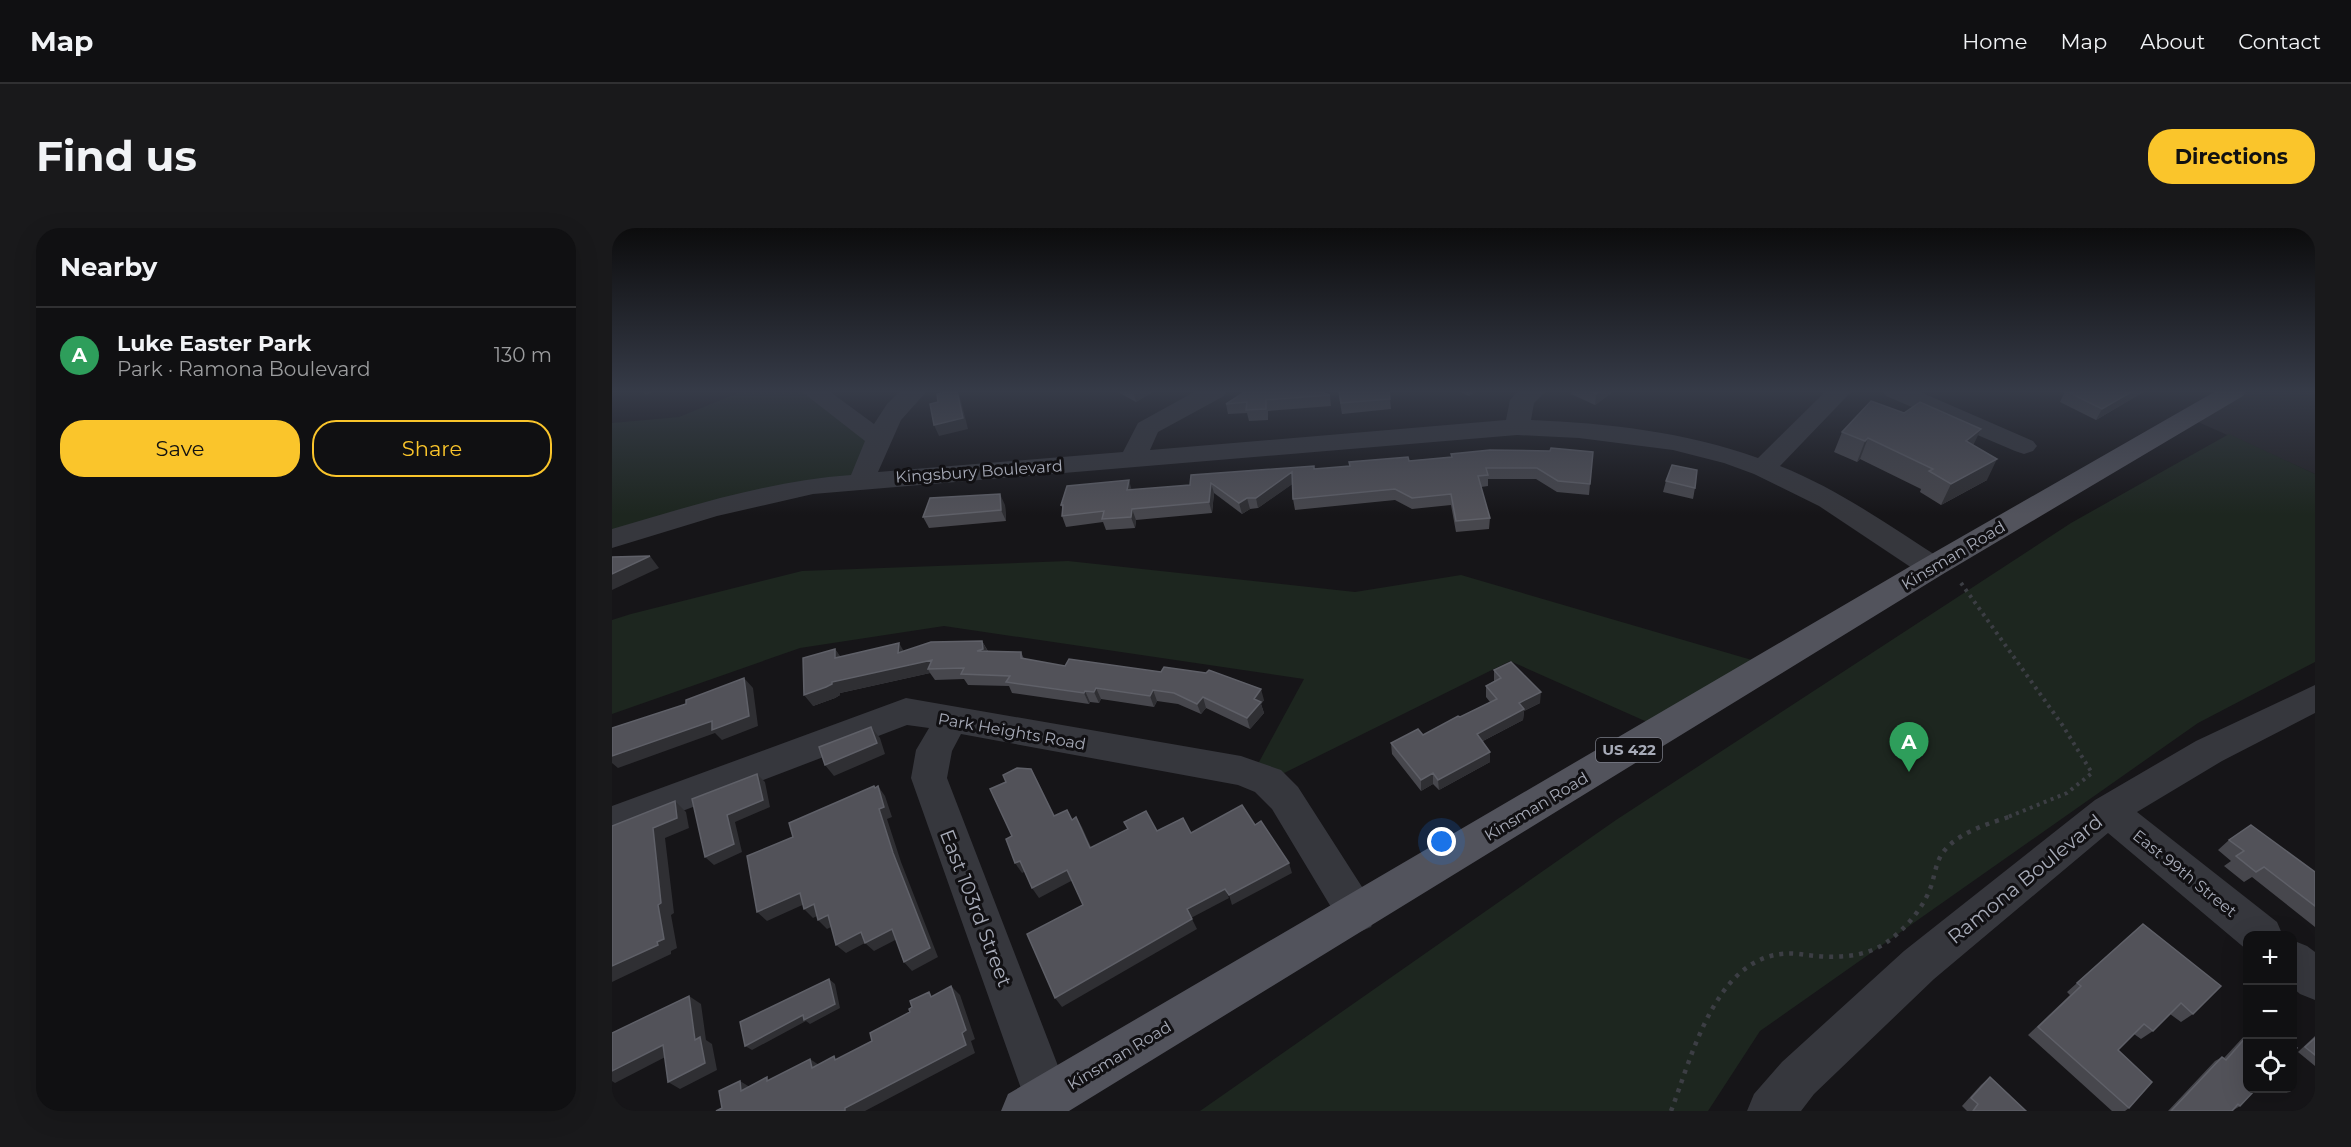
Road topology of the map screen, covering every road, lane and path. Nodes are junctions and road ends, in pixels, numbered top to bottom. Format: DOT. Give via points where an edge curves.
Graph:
graph roads {
  1 [pos="869,432"];
  2 [pos="882,432"];
  3 [pos="1145,432"];
  4 [pos="1465,432"];
  5 [pos="1601,432"];
  6 [pos="1799,432"];
  7 [pos="1993,432"];
  8 [pos="2170,432"];
  9 [pos="878,439"];
  10 [pos="2024,446"];
  11 [pos="1133,459"];
  12 [pos="1763,468"];
  13 [pos="862,480"];
  14 [pos="612,539"];
  15 [pos="1946,575"];
  16 [pos="2315,698"];
  17 [pos="952,720"];
  18 [pos="2108,811"];
  19 [pos="612,822"];
  20 [pos="1357,914"];
  21 [pos="2256,931"];
  22 [pos="2297,964"];
  23 [pos="2315,979"];
  24 [pos="1036,1104"];
  25 [pos="1671,1111"];
  26 [pos="1771,1111"];
  1 -- 9 [label="street"];
  2 -- 9 [label="street"];
  3 -- 11 [label="street"];
  4 -- 11 [label="street, Kingsbury Boulevard"];
  5 -- 12 [label="street, Kingsbury Boulevard" via="1707,451"];
  6 -- 12 [label="street"];
  7 -- 10 [label="street"];
  8 -- 15 [label="main road, Kinsman Road / US 422"];
  9 -- 13 [label="street"];
  11 -- 13 [label="street, Kingsbury Boulevard"];
  12 -- 15 [label="street, Kingsbury Boulevard" via="1835,504"];
  13 -- 14 [label="street, Kingsbury Boulevard" via="813,486 711,508"];
  15 -- 20 [label="main road, Kinsman Road / US 422"];
  15 -- 25 [label="path" via="2063,726 2092,773 2068,793 1989,823 1949,844 1936,866 1927,896 1910,920 1882,945 1853,956 1792,954 1756,961 1743,968 1724,987 1705,1022"];
  16 -- 18 [label="street, Ramona Boulevard" via="2209,751"];
  17 -- 19 [label="street, Park Heights Road" via="906,711"];
  17 -- 20 [label="street, Park Heights Road" via="1241,771 1268,781 1285,798"];
  17 -- 24 [label="street, East 103rd Street" via="934,750 929,778"];
  18 -- 21 [label="street, East 99th Street"];
  18 -- 26 [label="street, Ramona Boulevard" via="1919,965 1798,1078"];
  20 -- 24 [label="main road, Kinsman Road / US 422"];
  22 -- 23 [label="street"];
}
